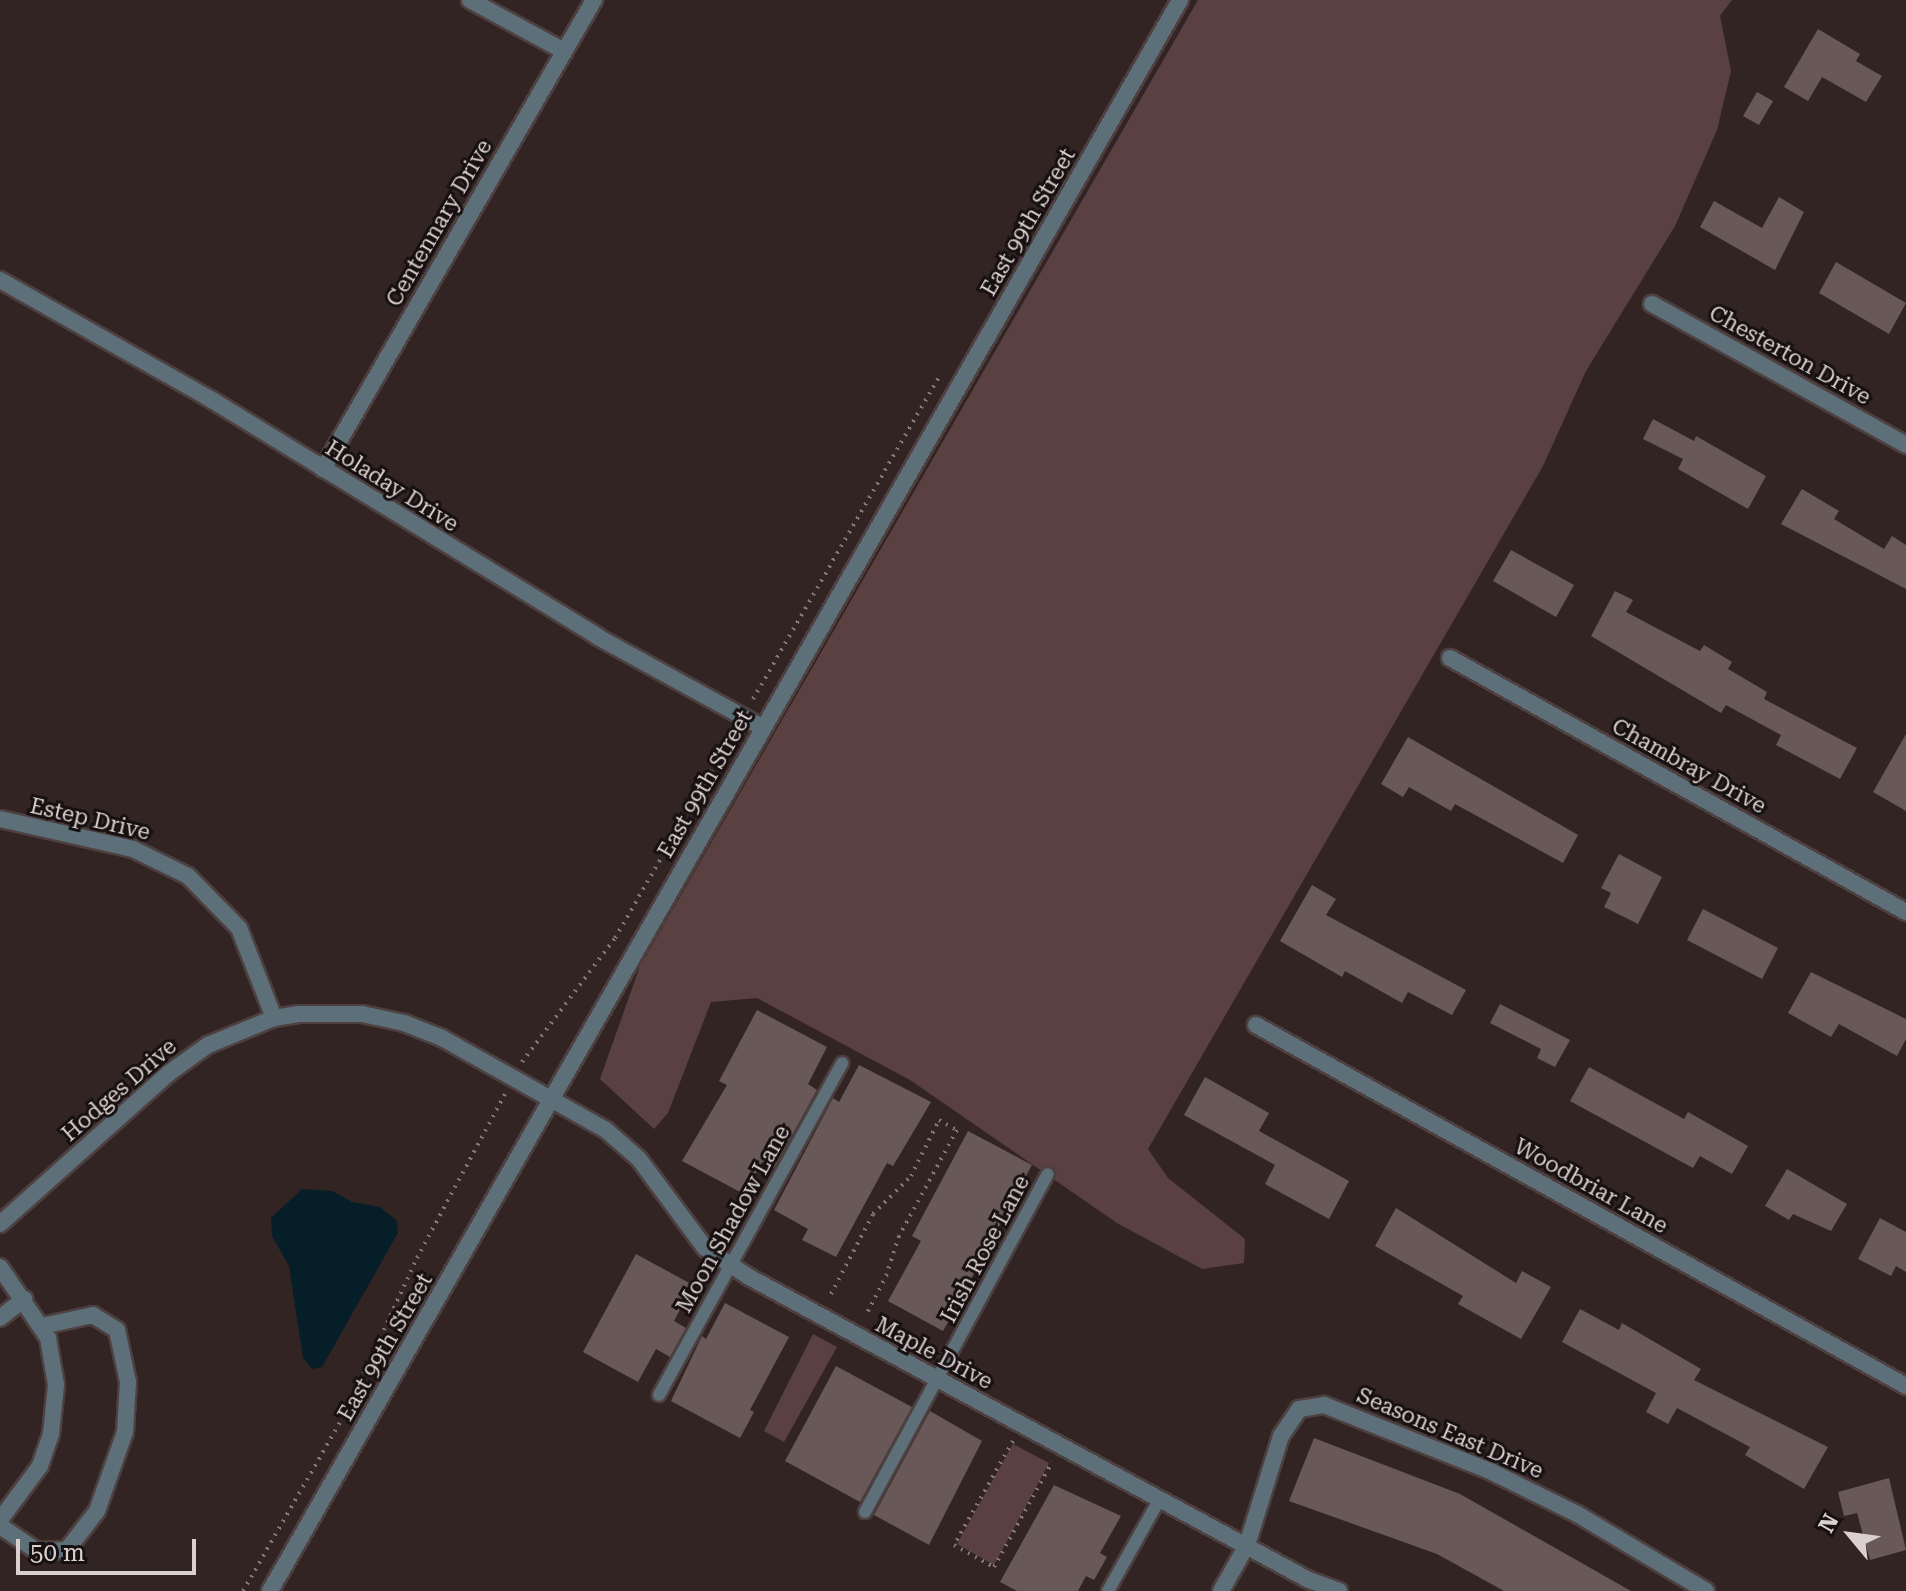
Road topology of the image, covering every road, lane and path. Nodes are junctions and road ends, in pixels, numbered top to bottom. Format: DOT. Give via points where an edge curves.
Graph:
graph roads {
  1 [pos="470,0"];
  2 [pos="594,0"];
  3 [pos="1180,0"];
  4 [pos="564,51"];
  5 [pos="0,280"];
  6 [pos="1652,304"];
  7 [pos="946,363"];
  8 [pos="1906,445"];
  9 [pos="323,469"];
  10 [pos="1450,658"];
  11 [pos="742,718"];
  12 [pos="762,727"];
  13 [pos="0,819"];
  14 [pos="1906,912"];
  15 [pos="274,1018"];
  16 [pos="1256,1025"];
  17 [pos="526,1056"];
  18 [pos="842,1063"];
  19 [pos="552,1097"];
  20 [pos="499,1103"];
  21 [pos="1048,1174"];
  22 [pos="0,1224"];
  23 [pos="730,1264"];
  24 [pos="0,1267"];
  25 [pos="831,1294"];
  26 [pos="24,1299"];
  27 [pos="867,1313"];
  28 [pos="0,1318"];
  29 [pos="42,1326"];
  30 [pos="937,1379"];
  31 [pos="1906,1386"];
  32 [pos="659,1395"];
  33 [pos="1013,1441"];
  34 [pos="1052,1462"];
  35 [pos="1159,1500"];
  36 [pos="865,1512"];
  37 [pos="0,1520"];
  38 [pos="0,1526"];
  39 [pos="1247,1545"];
  40 [pos="243,1591"];
  41 [pos="270,1591"];
  42 [pos="1108,1591"];
  43 [pos="1221,1591"];
  44 [pos="1339,1591"];
  45 [pos="1706,1591"];
  1 -- 4 [label="street"];
  2 -- 4 [label="street, Centennary Drive"];
  3 -- 12 [label="street, East 99th Street"];
  4 -- 9 [label="street, Centennary Drive"];
  5 -- 9 [label="street, Holaday Drive"];
  6 -- 8 [label="street, Chesterton Drive"];
  7 -- 11 [label="path"];
  9 -- 11 [label="street, Holaday Drive"];
  10 -- 14 [label="street, Chambray Drive"];
  11 -- 12 [label="street, Holaday Drive"];
  11 -- 17 [label="path" via="615,938"];
  12 -- 19 [label="street, East 99th Street"];
  13 -- 15 [label="street, Estep Drive" via="133,849 188,876 239,928"];
  15 -- 19 [label="street, Hodges Drive" via="339,1012 404,1023"];
  15 -- 22 [label="street, Hodges Drive" via="190,1057"];
  16 -- 31 [label="street, Woodbriar Lane"];
  18 -- 23 [label="lane, Moon Shadow Lane"];
  19 -- 23 [label="street, Maple Drive" via="606,1130 639,1159 705,1248"];
  19 -- 41 [label="street, East 99th Street"];
  20 -- 40 [label="path" via="417,1258 347,1410"];
  21 -- 30 [label="lane, Irish Rose Lane"];
  23 -- 30 [label="street, Maple Drive"];
  23 -- 32 [label="lane, Moon Shadow Lane"];
  24 -- 26 [label="street"];
  25 -- 27 [label="path" via="873,1214 911,1176 939,1120 957,1130 899,1236"];
  26 -- 28 [label="street"];
  26 -- 29 [label="street"];
  29 -- 37 [label="street" via="56,1385 51,1434 29,1485"];
  29 -- 38 [label="street" via="93,1315 117,1330 128,1382 125,1432 97,1511 67,1550 47,1554"];
  30 -- 35 [label="street, Maple Drive"];
  30 -- 36 [label="lane, Irish Rose Lane"];
  33 -- 34 [label="path" via="954,1545 994,1567"];
  35 -- 39 [label="street, Maple Drive"];
  35 -- 42 [label="lane"];
  39 -- 43 [label="street, Seasons East Drive"];
  39 -- 44 [label="street, Maple Drive"];
  39 -- 45 [label="street, Seasons East Drive" via="1281,1436 1299,1409 1324,1405 1492,1472 1577,1514"];
}
